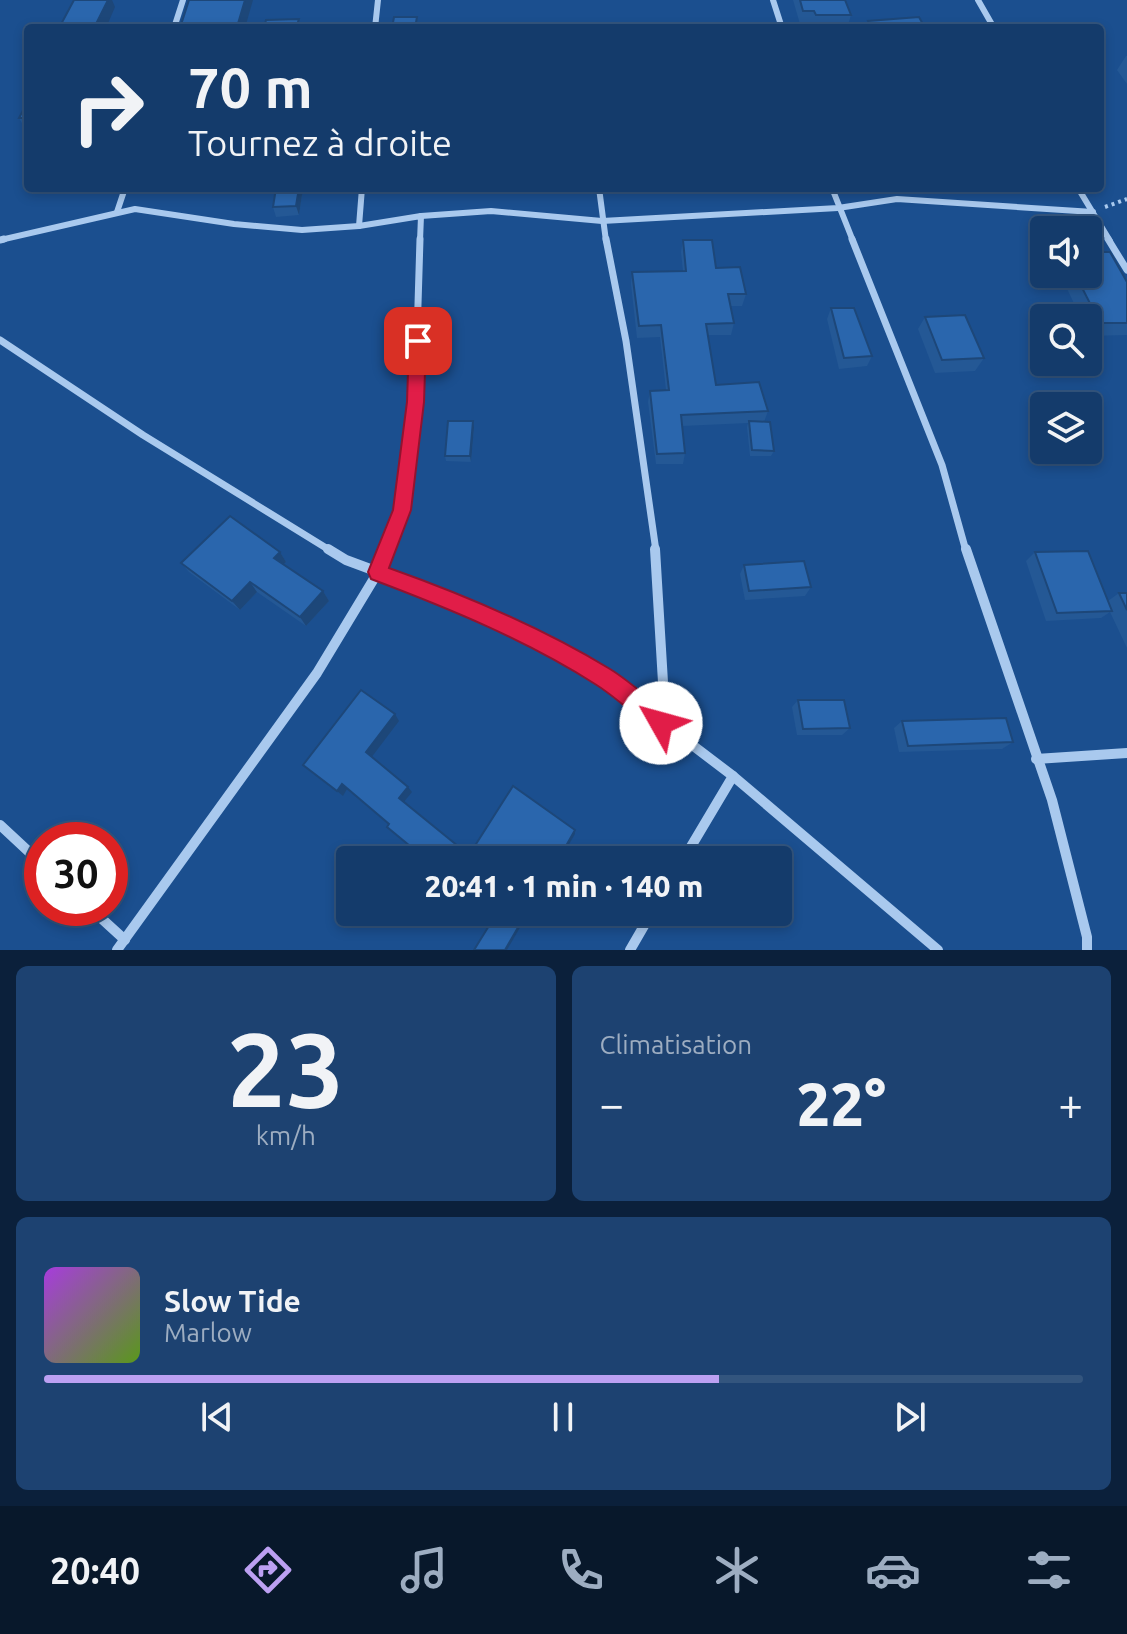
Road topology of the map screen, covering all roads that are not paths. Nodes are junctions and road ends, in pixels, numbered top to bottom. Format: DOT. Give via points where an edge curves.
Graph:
graph roads {
  1 [pos="183,0"];
  2 [pos="378,0"];
  3 [pos="773,0"];
  4 [pos="978,0"];
  5 [pos="175,24"];
  6 [pos="375,24"];
  7 [pos="781,24"];
  8 [pos="992,24"];
  9 [pos="124,192"];
  10 [pos="362,192"];
  11 [pos="599,192"];
  12 [pos="833,192"];
  13 [pos="1080,192"];
  14 [pos="838,208"];
  15 [pos="117,212"];
  16 [pos="1093,212"];
  17 [pos="421,216"];
  18 [pos="602,221"];
  19 [pos="359,226"];
  20 [pos="0,240"];
  21 [pos="1127,270"];
  22 [pos="0,340"];
  23 [pos="378,572"];
  24 [pos="661,723"];
  25 [pos="1127,753"];
  26 [pos="1036,759"];
  27 [pos="733,776"];
  28 [pos="0,825"];
  29 [pos="691,846"];
  30 [pos="24,847"];
  31 [pos="110,926"];
  32 [pos="644,926"];
  33 [pos="125,940"];
  34 [pos="117,950"];
  35 [pos="630,950"];
  36 [pos="938,950"];
  37 [pos="1087,950"];
  1 -- 5 [label="street"];
  2 -- 6 [label="street"];
  3 -- 7 [label="street"];
  4 -- 8 [label="street"];
  9 -- 15 [label="street"];
  10 -- 19 [label="street"];
  11 -- 18 [label="street"];
  12 -- 14 [label="street"];
  13 -- 16 [label="street"];
  14 -- 16 [label="street" via="907,199"];
  14 -- 18 [label="street"];
  14 -- 26 [label="street" via="942,465"];
  15 -- 19 [label="street" via="157,210 302,230"];
  15 -- 20 [label="street"];
  16 -- 21 [label="street"];
  17 -- 18 [label="street" via="491,211"];
  17 -- 19 [label="street"];
  17 -- 23 [label="street" via="415,402 402,510"];
  18 -- 24 [label="street" via="654,523"];
  22 -- 23 [label="street" via="267,512 346,560"];
  23 -- 24 [label="street" via="525,635 604,678"];
  23 -- 33 [label="street" via="317,673"];
  24 -- 27 [label="street"];
  25 -- 26 [label="street"];
  26 -- 37 [label="street" via="1052,800"];
  27 -- 29 [label="street"];
  27 -- 36 [label="street"];
  28 -- 30 [label="street"];
  31 -- 33 [label="street"];
  32 -- 35 [label="street"];
  33 -- 34 [label="street"];
}
